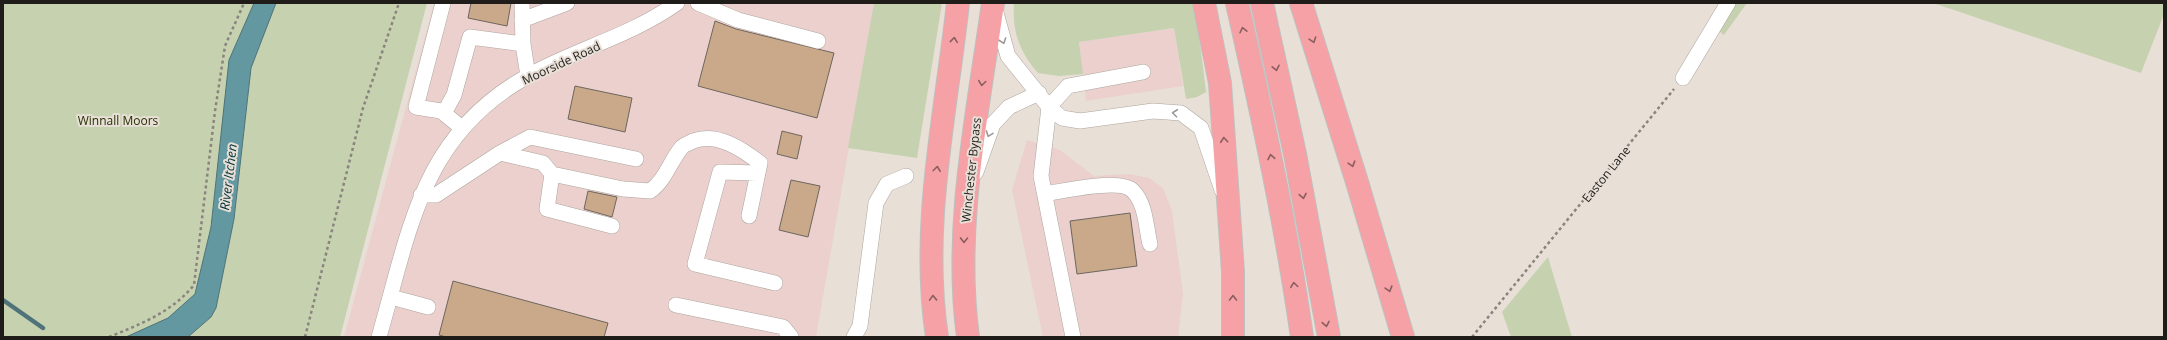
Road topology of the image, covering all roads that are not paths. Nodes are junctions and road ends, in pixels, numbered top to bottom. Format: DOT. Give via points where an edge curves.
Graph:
graph roads {
  1 [pos="443,3"];
  2 [pos="522,3"];
  3 [pos="567,3"];
  4 [pos="677,3"];
  5 [pos="698,3"];
  6 [pos="958,3"];
  7 [pos="993,3"];
  8 [pos="1204,3"];
  9 [pos="1237,3"];
  10 [pos="1262,3"];
  11 [pos="1301,3"];
  12 [pos="1728,3"];
  13 [pos="522,20"];
  14 [pos="818,41"];
  15 [pos="523,44"];
  16 [pos="1143,72"];
  17 [pos="528,76"];
  18 [pos="1683,78"];
  19 [pos="1039,93"];
  20 [pos="1049,107"];
  21 [pos="444,113"];
  22 [pos="462,128"];
  23 [pos="500,153"];
  24 [pos="636,159"];
  25 [pos="758,173"];
  26 [pos="552,174"];
  27 [pos="906,176"];
  28 [pos="1045,194"];
  29 [pos="421,195"];
  30 [pos="965,208"];
  31 [pos="749,216"];
  32 [pos="1230,216"];
  33 [pos="612,226"];
  34 [pos="1150,244"];
  35 [pos="775,283"];
  36 [pos="391,297"];
  37 [pos="676,305"];
  38 [pos="428,307"];
  39 [pos="379,337"];
  40 [pos="791,337"];
  41 [pos="854,337"];
  42 [pos="937,337"];
  43 [pos="968,337"];
  44 [pos="1072,337"];
  45 [pos="1233,337"];
  46 [pos="1302,337"];
  47 [pos="1329,337"];
  48 [pos="1403,337"];
  1 -- 21 [label="street" via="416,107"];
  2 -- 13 [label="street"];
  3 -- 13 [label="street"];
  4 -- 17 [label="street, Moorside Road" via="630,32"];
  5 -- 14 [label="street" via="738,20"];
  42 -- 6 [label="highway, one-way" via="933,302 933,202"];
  7 -- 19 [label="street, one-way" via="1008,56"];
  7 -- 30 [label="highway, Winchester Bypass, one-way"];
  32 -- 8 [label="highway, one-way" via="1220,83"];
  46 -- 9 [label="highway, one-way" via="1268,140"];
  10 -- 47 [label="highway, one-way" via="1295,154"];
  11 -- 48 [label="highway, one-way"];
  12 -- 18 [label="street"];
  13 -- 15 [label="street"];
  15 -- 17 [label="street"];
  15 -- 21 [label="street" via="470,37 454,95"];
  16 -- 20 [label="street" via="1068,86"];
  17 -- 22 [label="street, Moorside Road" via="484,106"];
  19 -- 20 [label="street"];
  19 -- 30 [label="street, one-way" via="1009,107 993,124"];
  20 -- 28 [label="street" via="1041,176"];
  32 -- 20 [label="street, one-way" via="1201,128 1181,113 1153,112 1066,123"];
  21 -- 22 [label="street"];
  22 -- 29 [label="street, Moorside Road" via="435,166"];
  23 -- 24 [label="street" via="530,137"];
  23 -- 26 [label="street" via="543,163"];
  23 -- 29 [label="street" via="436,195"];
  25 -- 26 [label="street" via="760,163 747,153 717,139 698,140 684,145 658,186 650,191 623,189"];
  25 -- 31 [label="street"];
  25 -- 35 [label="street" via="720,172 695,264"];
  26 -- 33 [label="street" via="547,209"];
  27 -- 41 [label="street" via="887,184 876,203 860,326"];
  28 -- 34 [label="street" via="1113,186 1132,190 1142,208"];
  28 -- 44 [label="street"];
  29 -- 36 [label="street, Moorside Road" via="413,215"];
  30 -- 43 [label="highway, Winchester Bypass, one-way" via="964,254"];
  45 -- 32 [label="highway, one-way"];
  36 -- 38 [label="street"];
  36 -- 39 [label="street, Moorside Road"];
  37 -- 40 [label="street" via="783,327"];
}
